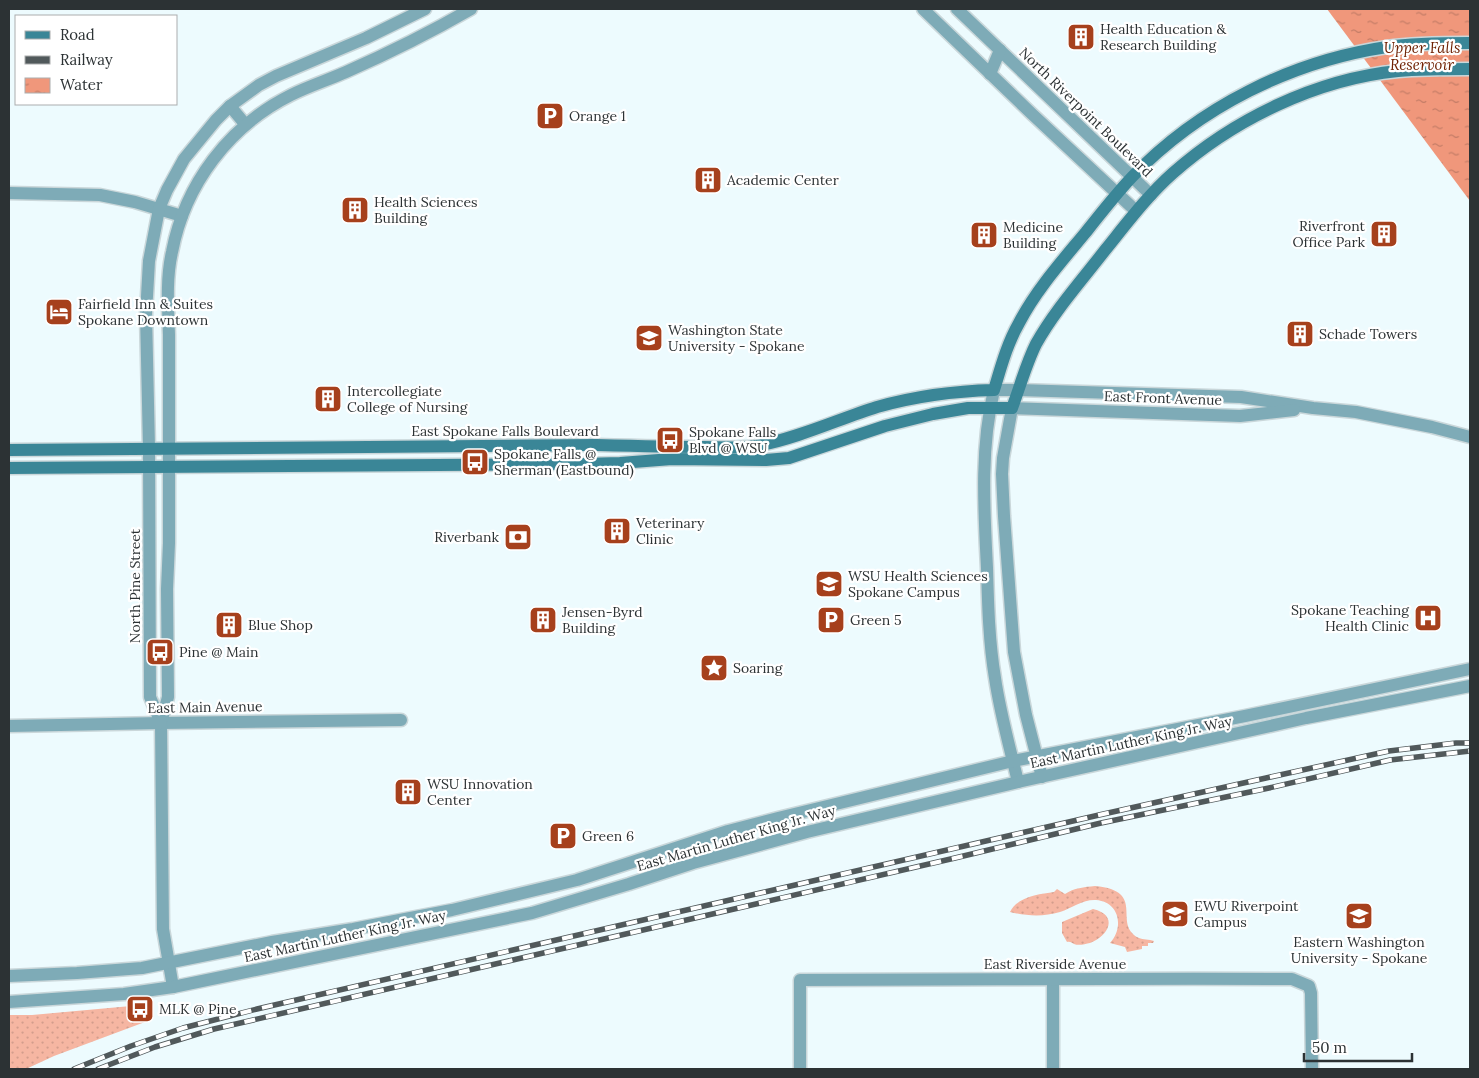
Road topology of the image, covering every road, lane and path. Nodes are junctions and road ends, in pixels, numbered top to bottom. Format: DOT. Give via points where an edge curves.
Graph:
graph roads {
  1 [pos="424,9"];
  2 [pos="471,9"];
  3 [pos="922,9"];
  4 [pos="957,9"];
  5 [pos="1470,43"];
  6 [pos="1000,50"];
  7 [pos="334,52"];
  8 [pos="1470,69"];
  9 [pos="345,73"];
  10 [pos="990,74"];
  11 [pos="230,106"];
  12 [pos="245,124"];
  13 [pos="1132,177"];
  14 [pos="9,193"];
  15 [pos="1117,194"];
  16 [pos="1151,195"];
  17 [pos="159,210"];
  18 [pos="1136,211"];
  19 [pos="182,216"];
  20 [pos="994,390"];
  21 [pos="1019,390"];
  22 [pos="990,408"];
  23 [pos="1012,408"];
  24 [pos="1313,408"];
  25 [pos="1470,437"];
  26 [pos="148,448"];
  27 [pos="169,448"];
  28 [pos="9,450"];
  29 [pos="149,466"];
  30 [pos="169,466"];
  31 [pos="9,468"];
  32 [pos="1470,669"];
  33 [pos="1470,686"];
  34 [pos="401,720"];
  35 [pos="161,722"];
  36 [pos="9,726"];
  37 [pos="1037,756"];
  38 [pos="1013,761"];
  39 [pos="1042,777"];
  40 [pos="1018,782"];
  41 [pos="168,964"];
  42 [pos="9,976"];
  43 [pos="1053,980"];
  44 [pos="173,988"];
  45 [pos="9,1002"];
  46 [pos="800,1069"];
  47 [pos="1053,1069"];
  48 [pos="1312,1069"];
  1 -- 7 [label="street"];
  2 -- 9 [label="street"];
  3 -- 10 [label="street"];
  4 -- 6 [label="street, North Riverpoint Boulevard"];
  5 -- 13 [label="main road" via="1387,47 1299,69 1259,86 1203,118"];
  6 -- 10 [label="street, North Riverpoint Boulevard"];
  6 -- 13 [label="street, North Riverpoint Boulevard"];
  7 -- 9 [label="street"];
  7 -- 11 [label="street" via="276,76"];
  8 -- 16 [label="main road" via="1398,71 1315,90 1261,113 1225,133 1180,167"];
  9 -- 12 [label="street" via="291,95"];
  10 -- 15 [label="street"];
  11 -- 12 [label="street"];
  11 -- 17 [label="street" via="184,160"];
  12 -- 19 [label="street" via="206,168"];
  13 -- 15 [label="main road"];
  13 -- 16 [label="street, North Riverpoint Boulevard"];
  14 -- 17 [label="street" via="84,193"];
  15 -- 18 [label="street"];
  15 -- 20 [label="main road" via="1031,302 1018,323"];
  16 -- 18 [label="main road"];
  17 -- 19 [label="street"];
  17 -- 26 [label="street" via="148,261"];
  18 -- 21 [label="main road" via="1064,301 1036,344"];
  19 -- 27 [label="street" via="169,268"];
  20 -- 21 [label="street, East Spokane Falls Boulevard"];
  20 -- 22 [label="street"];
  20 -- 27 [label="main road, East Spokane Falls Boulevard" via="934,393 759,446"];
  21 -- 23 [label="main road"];
  21 -- 24 [label="street, East Front Avenue" via="1241,397"];
  22 -- 23 [label="main road"];
  22 -- 30 [label="main road" via="932,414 789,458 582,464"];
  22 -- 38 [label="street" via="984,454 989,630 995,678"];
  23 -- 24 [label="street, East Front Avenue" via="1240,416"];
  23 -- 37 [label="street" via="1003,458 1004,516 1014,652"];
  24 -- 25 [label="street, East Front Avenue" via="1394,419"];
  26 -- 27 [label="main road, East Spokane Falls Boulevard"];
  26 -- 28 [label="main road, East Spokane Falls Boulevard"];
  26 -- 29 [label="street, North Pine Street"];
  27 -- 30 [label="street"];
  29 -- 30 [label="main road"];
  29 -- 31 [label="main road"];
  29 -- 35 [label="street, North Pine Street" via="150,697"];
  30 -- 35 [label="street, North Pine Street" via="168,697"];
  32 -- 37 [label="street, East Martin Luther King Jr. Way"];
  33 -- 39 [label="street, East Martin Luther King Jr. Way" via="1315,716"];
  34 -- 35 [label="street, East Main Avenue"];
  35 -- 36 [label="street, East Main Avenue"];
  35 -- 41 [label="street, North Pine Street" via="163,929"];
  37 -- 38 [label="street, East Martin Luther King Jr. Way"];
  37 -- 39 [label="street"];
  38 -- 40 [label="street"];
  38 -- 41 [label="street, East Martin Luther King Jr. Way" via="778,818 577,880 487,903"];
  39 -- 40 [label="street, East Martin Luther King Jr. Way"];
  40 -- 44 [label="street, East Martin Luther King Jr. Way" via="807,832 532,913"];
  41 -- 42 [label="street, East Martin Luther King Jr. Way"];
  41 -- 44 [label="street, North Pine Street"];
  43 -- 46 [label="street, East Riverside Avenue" via="800,980"];
  43 -- 47 [label="street"];
  43 -- 48 [label="street, East Riverside Avenue" via="1292,979 1309,986"];
  44 -- 45 [label="street, East Martin Luther King Jr. Way"];
}
